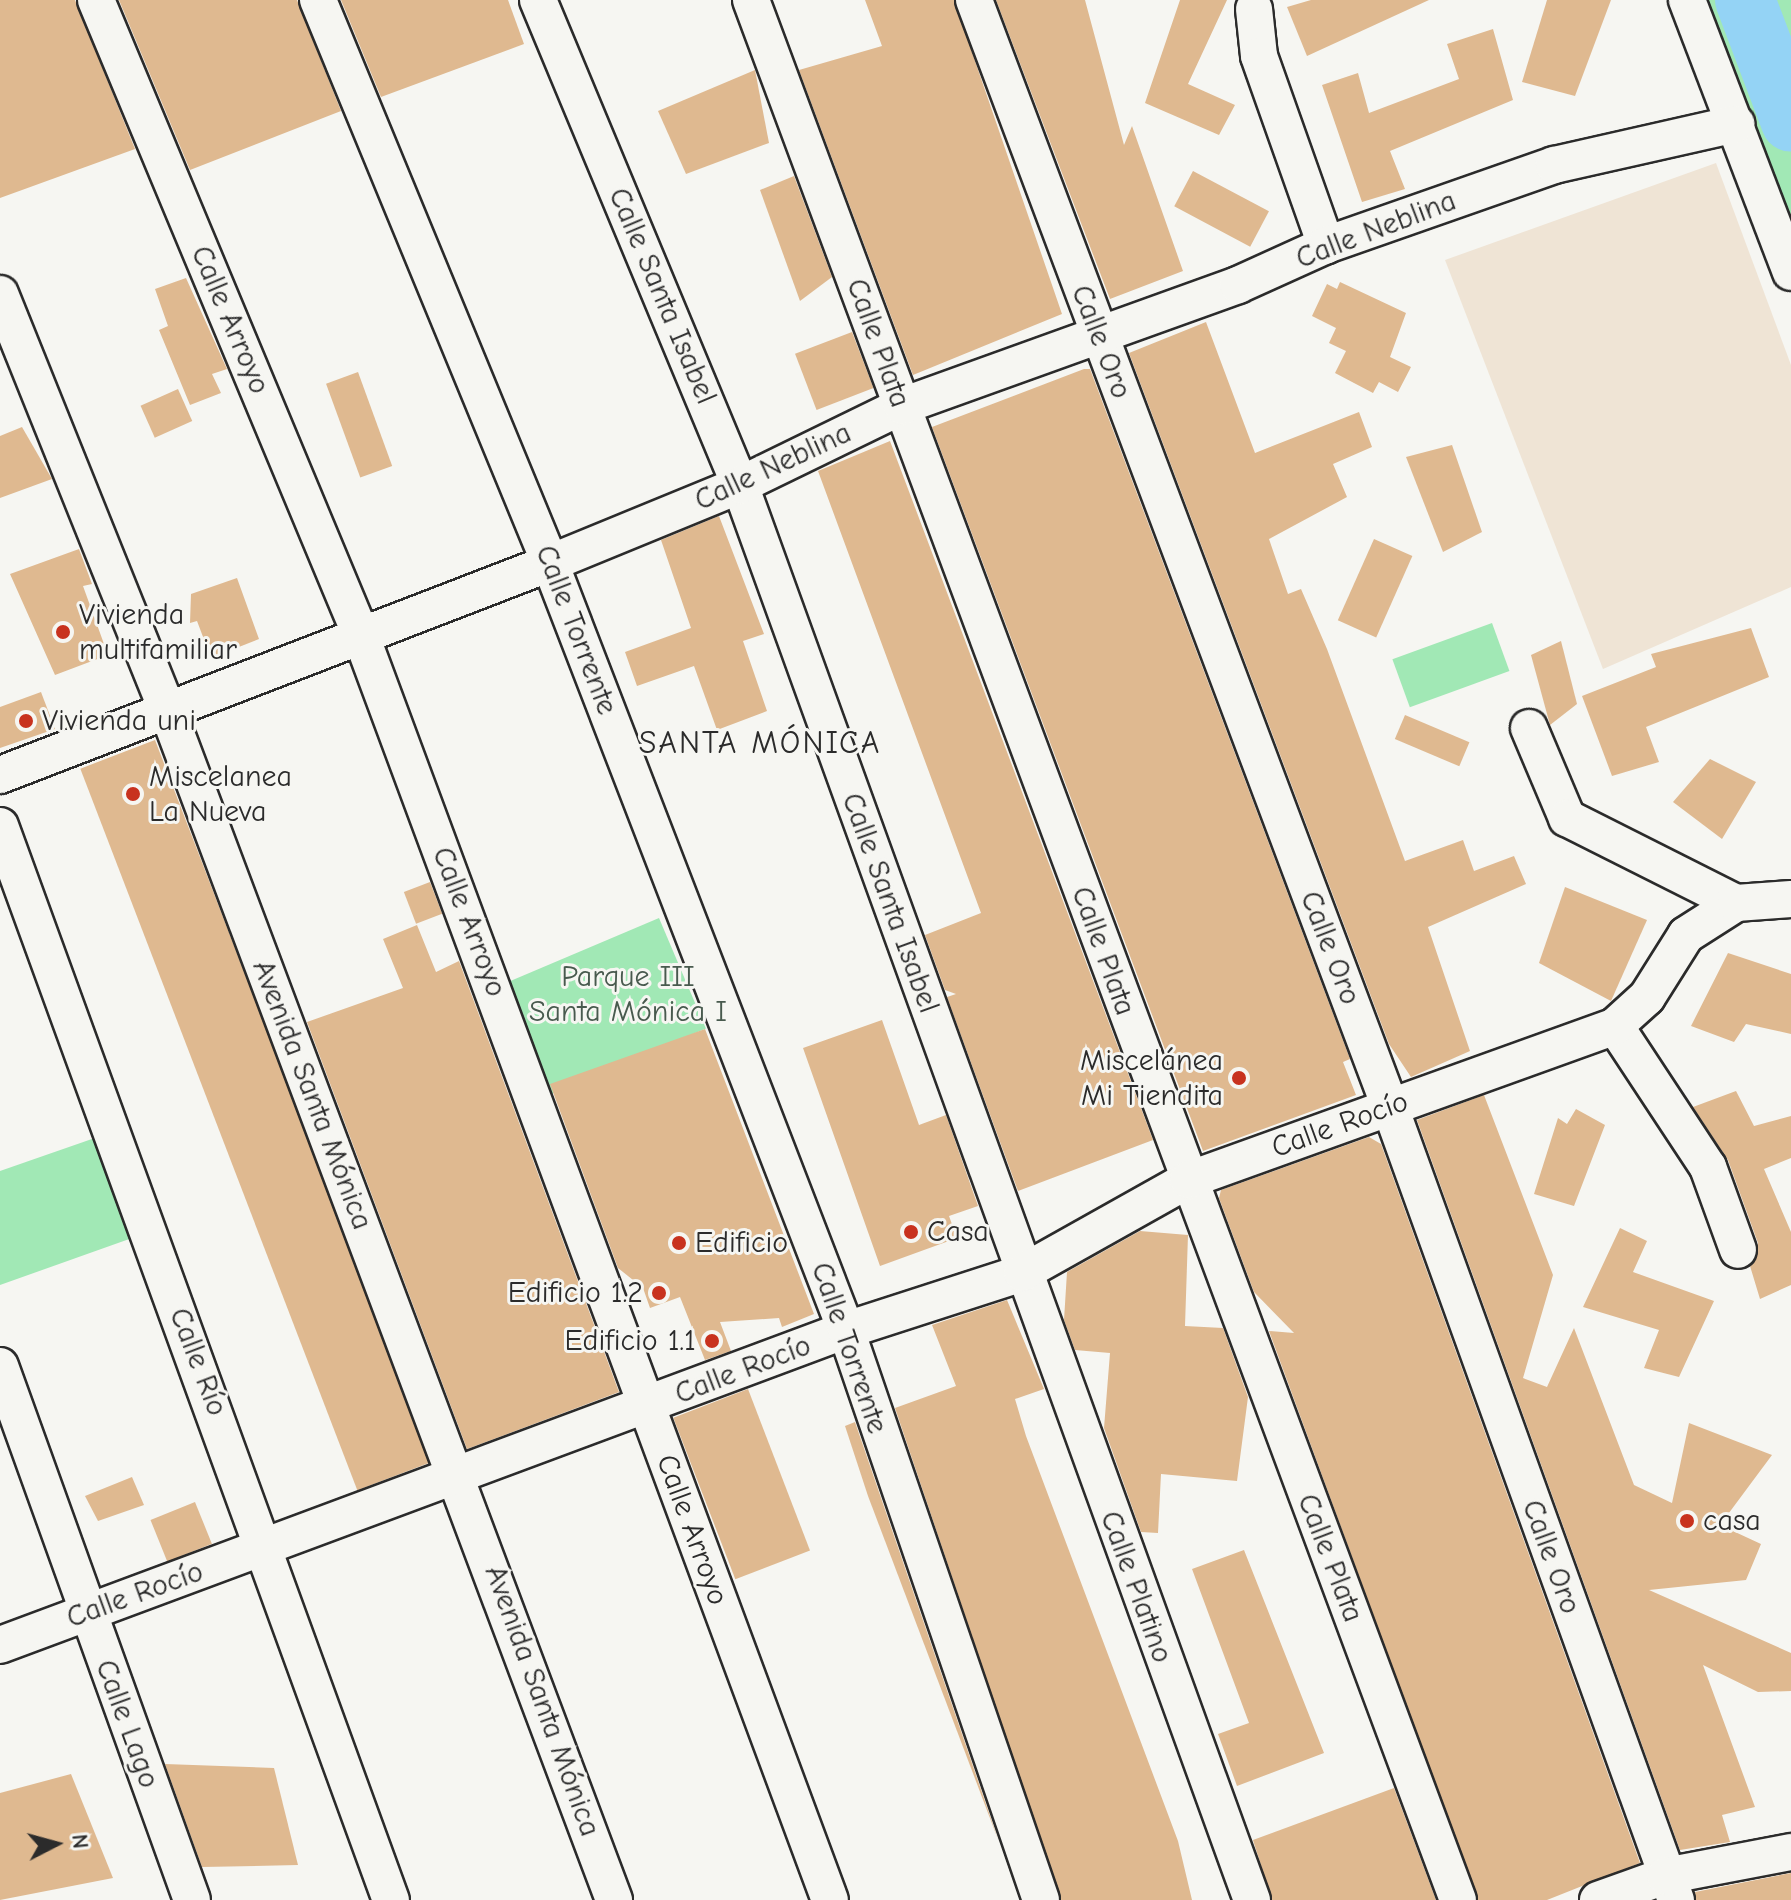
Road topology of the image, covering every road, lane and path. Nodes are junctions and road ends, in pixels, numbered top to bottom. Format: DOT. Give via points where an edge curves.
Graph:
graph roads {
  1 [pos="96,0"];
  2 [pos="318,0"];
  3 [pos="538,0"];
  4 [pos="751,0"];
  5 [pos="974,0"];
  6 [pos="1687,0"];
  7 [pos="1254,9"];
  8 [pos="1736,124"];
  9 [pos="1326,245"];
  10 [pos="1791,272"];
  11 [pos="0,294"];
  12 [pos="1099,336"];
  13 [pos="902,406"];
  14 [pos="740,485"];
  15 [pos="550,563"];
  16 [pos="360,633"];
  17 [pos="168,712"];
  18 [pos="1529,728"];
  19 [pos="0,775"];
  20 [pos="0,826"];
  21 [pos="1791,899"];
  22 [pos="1736,903"];
  23 [pos="1615,1026"];
  24 [pos="1390,1107"];
  25 [pos="1188,1180"];
  26 [pos="1738,1250"];
  27 [pos="1022,1273"];
  28 [pos="846,1330"];
  29 [pos="0,1366"];
  30 [pos="646,1407"];
  31 [pos="459,1474"];
  32 [pos="268,1547"];
  33 [pos="86,1613"];
  34 [pos="0,1645"];
  35 [pos="1791,1852"];
  36 [pos="1670,1888"];
  37 [pos="192,1900"];
  38 [pos="391,1900"];
  39 [pos="614,1900"];
  40 [pos="830,1900"];
  41 [pos="1041,1900"];
  42 [pos="1252,1900"];
  43 [pos="1458,1900"];
  44 [pos="1598,1900"];
  1 -- 16 [label="street, Calle Arroyo"];
  2 -- 15 [label="street, Calle Torrente"];
  3 -- 14 [label="street, Calle Santa Isabel"];
  4 -- 13 [label="street, Calle Plata"];
  5 -- 12 [label="street, Calle Oro"];
  6 -- 8 [label="street"];
  7 -- 9 [label="street" via="1259,56"];
  8 -- 9 [label="street, Calle Neblina" via="1554,165"];
  8 -- 10 [label="street"];
  9 -- 12 [label="street, Calle Neblina"];
  11 -- 17 [label="street, Avenida Santa Mónica"];
  12 -- 13 [label="street, Calle Neblina"];
  12 -- 24 [label="street, Calle Oro"];
  13 -- 14 [label="street, Calle Neblina"];
  13 -- 25 [label="street, Calle Plata"];
  14 -- 15 [label="street, Calle Neblina"];
  14 -- 27 [label="street, Calle Santa Isabel"];
  15 -- 16 [label="street, Calle Neblina"];
  15 -- 28 [label="street, Calle Torrente"];
  16 -- 17 [label="street, Calle Neblina"];
  16 -- 30 [label="street, Calle Arroyo"];
  17 -- 19 [label="street, Calle Neblina"];
  17 -- 31 [label="street, Avenida Santa Mónica"];
  18 -- 22 [label="street" via="1567,818"];
  20 -- 32 [label="street, Calle Río"];
  21 -- 22 [label="street"];
  22 -- 23 [label="street, Calle Rocío" via="1686,935 1647,997"];
  23 -- 24 [label="street, Calle Rocío"];
  23 -- 26 [label="street" via="1708,1167"];
  24 -- 25 [label="street, Calle Rocío"];
  24 -- 36 [label="street, Calle Oro"];
  25 -- 27 [label="street, Calle Rocío"];
  25 -- 43 [label="street, Calle Plata"];
  27 -- 28 [label="street, Calle Rocío"];
  27 -- 42 [label="street, Calle Platino"];
  28 -- 30 [label="street, Calle Rocío"];
  28 -- 41 [label="street, Calle Torrente"];
  29 -- 33 [label="street, Calle Lago"];
  30 -- 31 [label="street, Calle Rocío"];
  30 -- 40 [label="street, Calle Arroyo"];
  31 -- 32 [label="street, Calle Rocío"];
  31 -- 39 [label="street, Avenida Santa Mónica"];
  32 -- 33 [label="street, Calle Rocío"];
  32 -- 38 [label="street, Calle Río"];
  33 -- 34 [label="street, Calle Rocío"];
  33 -- 37 [label="street, Calle Lago"];
  35 -- 36 [label="street"];
  36 -- 44 [label="street"];
}
